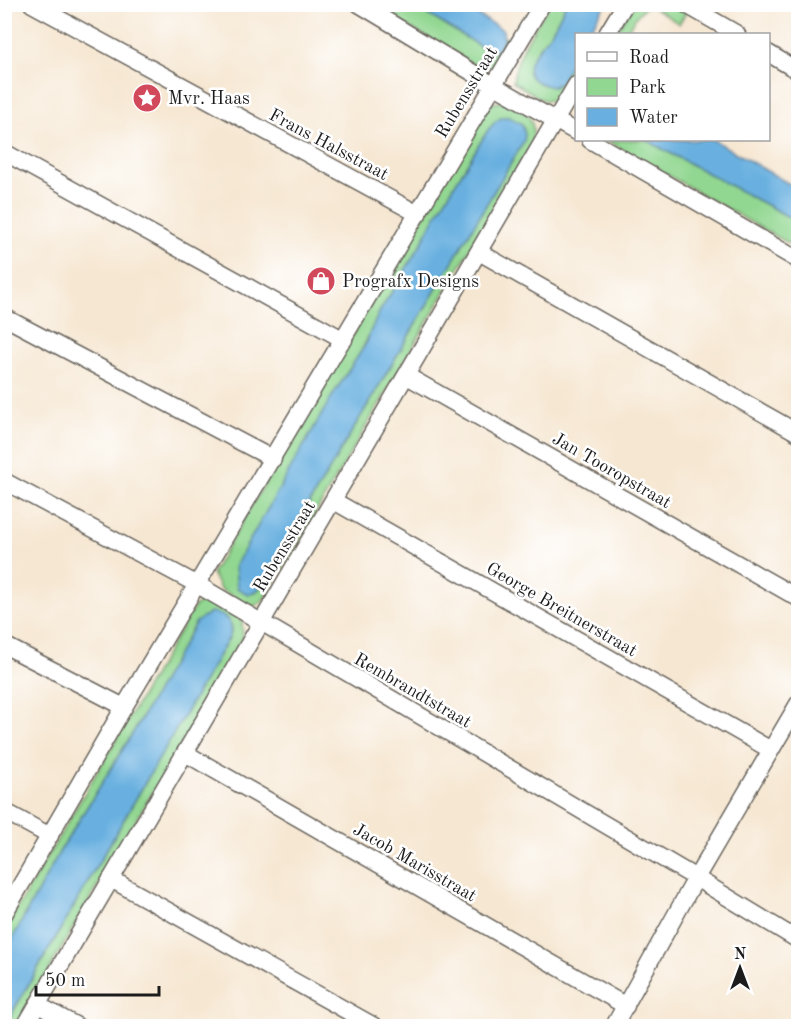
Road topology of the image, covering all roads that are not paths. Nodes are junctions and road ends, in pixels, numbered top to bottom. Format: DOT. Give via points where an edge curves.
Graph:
graph roads {
  1 [pos="32,4"];
  2 [pos="359,4"];
  3 [pos="542,4"];
  4 [pos="625,4"];
  5 [pos="685,4"];
  6 [pos="608,33"];
  7 [pos="735,33"];
  8 [pos="770,54"];
  9 [pos="798,71"];
  10 [pos="493,85"];
  11 [pos="575,87"];
  12 [pos="555,120"];
  13 [pos="575,131"];
  14 [pos="592,141"];
  15 [pos="4,152"];
  16 [pos="418,214"];
  17 [pos="480,252"];
  18 [pos="798,260"];
  19 [pos="4,317"];
  20 [pos="344,339"];
  21 [pos="407,376"];
  22 [pos="798,433"];
  23 [pos="273,459"];
  24 [pos="4,481"];
  25 [pos="334,501"];
  26 [pos="198,585"];
  27 [pos="798,598"];
  28 [pos="261,624"];
  29 [pos="4,645"];
  30 [pos="798,704"];
  31 [pos="124,708"];
  32 [pos="771,750"];
  33 [pos="185,753"];
  34 [pos="4,811"];
  35 [pos="50,836"];
  36 [pos="696,878"];
  37 [pos="111,879"];
  38 [pos="4,914"];
  39 [pos="798,940"];
  40 [pos="38,1005"];
  41 [pos="626,1006"];
  42 [pos="25,1026"];
  43 [pos="77,1026"];
  44 [pos="374,1026"];
  45 [pos="614,1026"];
  1 -- 16 [label="street, Frans Halsstraat"];
  2 -- 10 [label="street"];
  3 -- 10 [label="street, Rubensstraat"];
  4 -- 6 [label="street"];
  5 -- 7 [label="street"];
  8 -- 9 [label="street"];
  10 -- 12 [label="street"];
  10 -- 16 [label="street, Rubensstraat"];
  11 -- 12 [label="street, Rubensstraat"];
  12 -- 13 [label="street"];
  12 -- 17 [label="street, Rubensstraat"];
  14 -- 18 [label="street"];
  15 -- 20 [label="street"];
  16 -- 20 [label="street, Rubensstraat"];
  17 -- 21 [label="street, Rubensstraat"];
  17 -- 22 [label="street"];
  19 -- 23 [label="street"];
  20 -- 23 [label="street, Rubensstraat"];
  21 -- 25 [label="street, Rubensstraat"];
  21 -- 27 [label="street, Jan Tooropstraat"];
  23 -- 26 [label="street, Rubensstraat"];
  24 -- 26 [label="street, Rembrandtstraat"];
  25 -- 28 [label="street, Rubensstraat"];
  25 -- 32 [label="street, George Breitnerstraat"];
  26 -- 28 [label="street, Rembrandtstraat"];
  26 -- 31 [label="street, Rubensstraat"];
  28 -- 33 [label="street, Rubensstraat"];
  28 -- 36 [label="street, Rembrandtstraat"];
  29 -- 31 [label="street"];
  30 -- 32 [label="street"];
  31 -- 35 [label="street, Rubensstraat"];
  32 -- 36 [label="street"];
  33 -- 37 [label="street, Rubensstraat"];
  33 -- 41 [label="street, Jacob Marisstraat"];
  34 -- 35 [label="street"];
  35 -- 38 [label="street, Rubensstraat"];
  36 -- 39 [label="street, Rembrandtstraat"];
  36 -- 41 [label="street"];
  37 -- 40 [label="street, Rubensstraat"];
  37 -- 44 [label="street"];
  40 -- 42 [label="street, Rubensstraat"];
  40 -- 43 [label="street"];
  41 -- 45 [label="street"];
}
